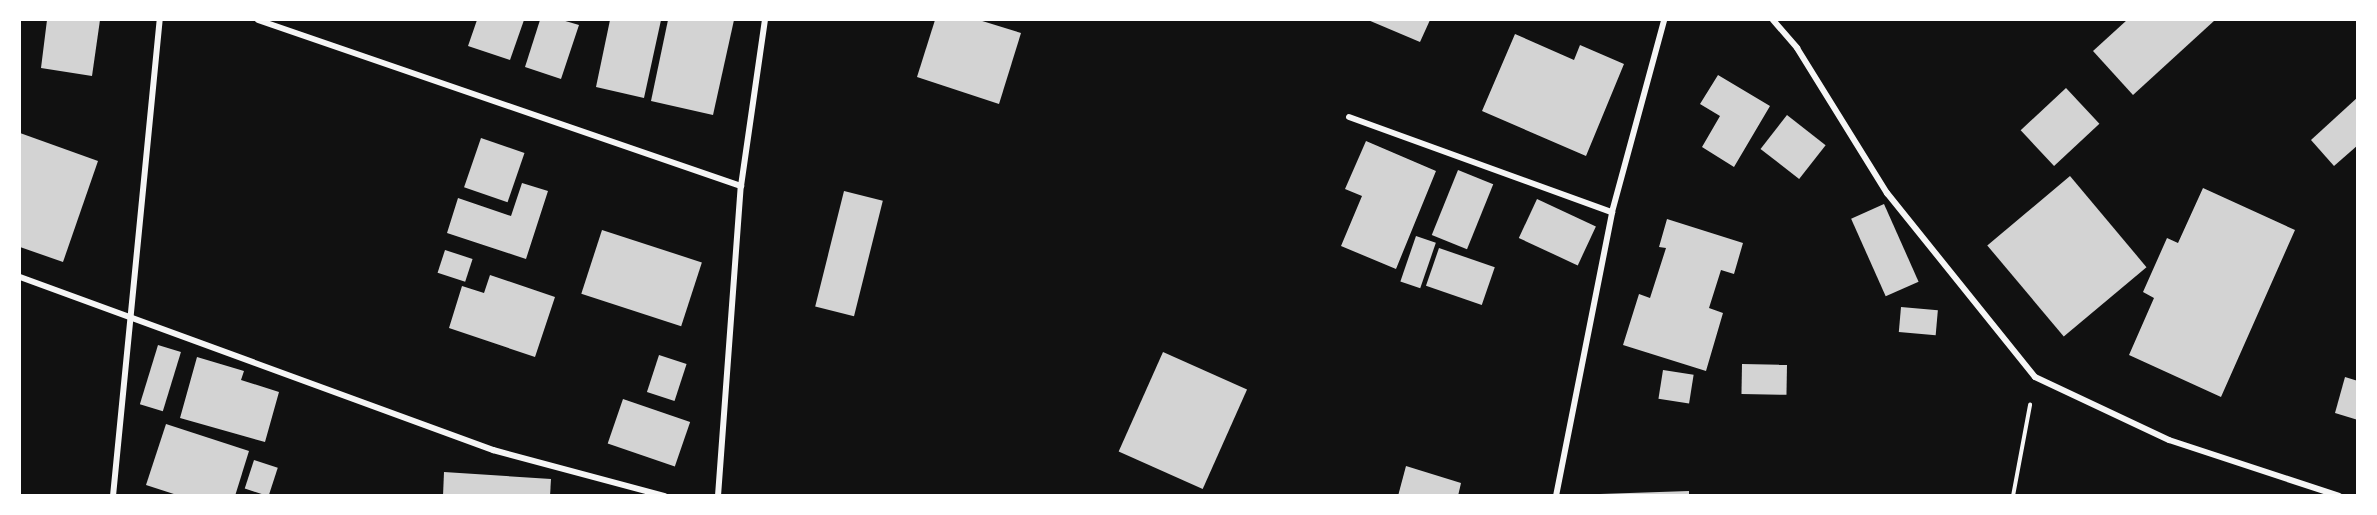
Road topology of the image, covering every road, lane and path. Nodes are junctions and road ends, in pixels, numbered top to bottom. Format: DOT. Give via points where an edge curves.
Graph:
graph roads {
  1 [pos="160,20"];
  2 [pos="258,20"];
  3 [pos="765,20"];
  4 [pos="1664,20"];
  5 [pos="1773,20"];
  6 [pos="1349,117"];
  7 [pos="741,186"];
  8 [pos="1612,212"];
  9 [pos="20,277"];
  10 [pos="129,315"];
  11 [pos="2035,377"];
  12 [pos="113,495"];
  13 [pos="665,495"];
  14 [pos="718,495"];
  15 [pos="1556,495"];
  16 [pos="2013,495"];
  17 [pos="2339,495"];
  1 -- 10 [label="street"];
  2 -- 7 [label="street"];
  3 -- 7 [label="street"];
  4 -- 8 [label="street"];
  5 -- 11 [label="street" via="1797,48 1887,193"];
  6 -- 8 [label="street"];
  7 -- 14 [label="street"];
  8 -- 15 [label="street"];
  9 -- 10 [label="street"];
  10 -- 12 [label="street"];
  10 -- 13 [label="street" via="493,450"];
  11 -- 16 [label="path"];
  11 -- 17 [label="street" via="2169,440"];
}
